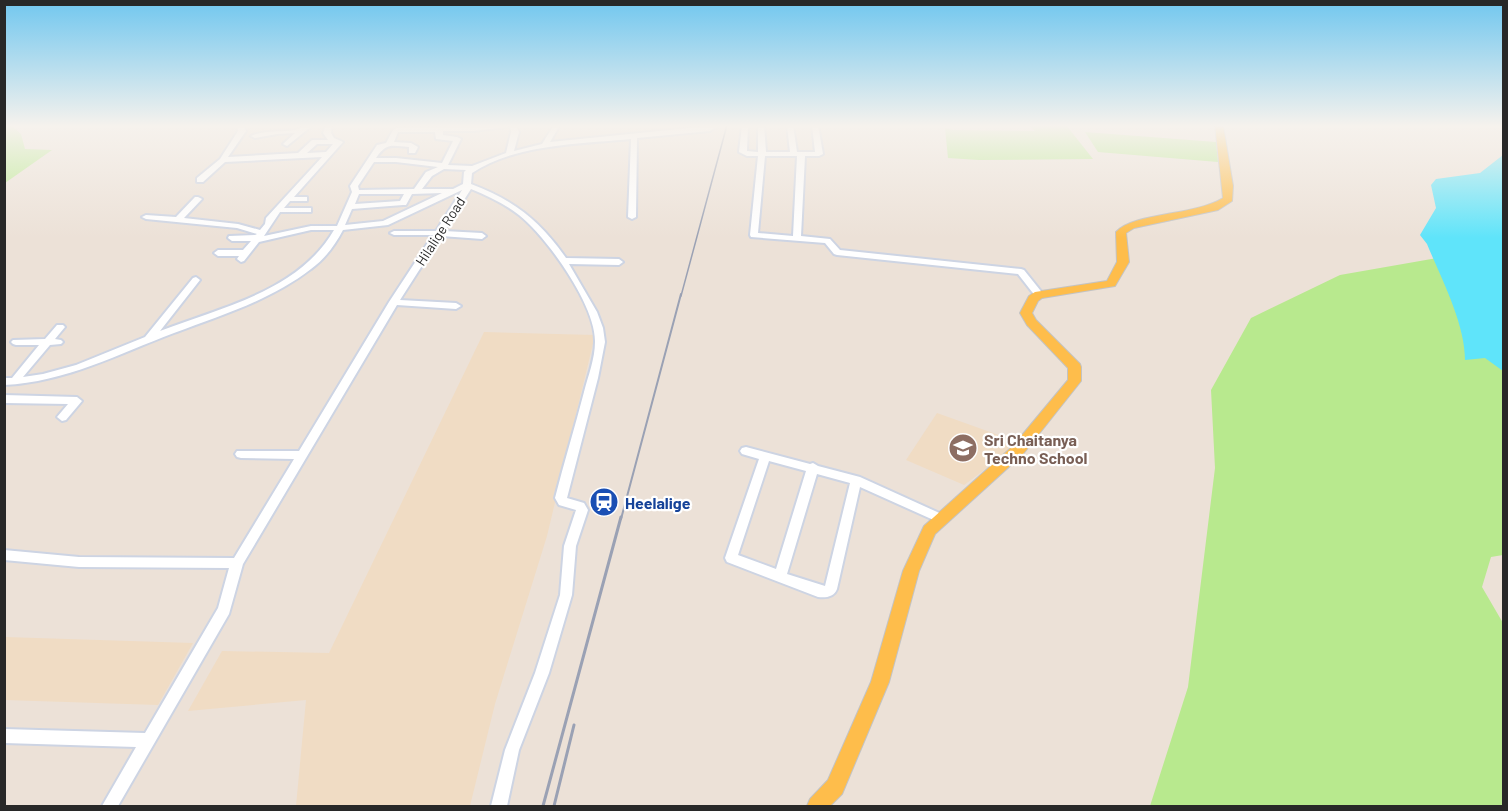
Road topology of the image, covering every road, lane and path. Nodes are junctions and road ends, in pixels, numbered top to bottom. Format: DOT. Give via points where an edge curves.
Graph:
graph roads {
  1 [pos="220,163"];
  2 [pos="320,163"];
  3 [pos="369,163"];
  4 [pos="419,163"];
  5 [pos="446,163"];
  6 [pos="486,163"];
  7 [pos="634,163"];
  8 [pos="761,163"];
  9 [pos="798,163"];
  10 [pos="1224,163"];
  11 [pos="444,166"];
  12 [pos="473,168"];
  13 [pos="200,180"];
  14 [pos="467,185"];
  15 [pos="413,190"];
  16 [pos="455,191"];
  17 [pos="356,192"];
  18 [pos="198,199"];
  19 [pos="288,199"];
  20 [pos="304,199"];
  21 [pos="403,203"];
  22 [pos="429,204"];
  23 [pos="348,207"];
  24 [pos="278,210"];
  25 [pos="308,210"];
  26 [pos="146,217"];
  27 [pos="632,217"];
  28 [pos="177,220"];
  29 [pos="340,228"];
  30 [pos="393,233"];
  31 [pos="440,233"];
  32 [pos="482,236"];
  33 [pos="259,237"];
  34 [pos="232,238"];
  35 [pos="797,239"];
  36 [pos="218,253"];
  37 [pos="563,261"];
  38 [pos="619,262"];
  39 [pos="196,280"];
  40 [pos="1039,295"];
  41 [pos="394,302"];
  42 [pos="456,306"];
  43 [pos="60,327"];
  44 [pos="149,339"];
  45 [pos="16,342"];
  46 [pos="58,342"];
  47 [pos="46,343"];
  48 [pos="9,382"];
  49 [pos="27,382"];
  50 [pos="4,397"];
  51 [pos="62,417"];
  52 [pos="746,451"];
  53 [pos="241,454"];
  54 [pos="302,454"];
  55 [pos="766,455"];
  56 [pos="813,467"];
  57 [pos="856,480"];
  58 [pos="942,519"];
  59 [pos="4,555"];
  60 [pos="237,562"];
  61 [pos="780,576"];
  62 [pos="4,736"];
  63 [pos="149,740"];
  64 [pos="110,807"];
  65 [pos="499,807"];
  66 [pos="818,807"];
  1 -- 13 [label="street"];
  2 -- 19 [label="street"];
  3 -- 17 [label="street" via="354,186"];
  4 -- 11 [label="street"];
  5 -- 11 [label="street"];
  6 -- 12 [label="street"];
  7 -- 27 [label="street"];
  8 -- 35 [label="street" via="753,234"];
  9 -- 35 [label="street"];
  10 -- 40 [label="main road" via="1227,200 1214,208 1131,226 1121,232 1123,262 1111,284"];
  11 -- 12 [label="street"];
  11 -- 15 [label="street"];
  12 -- 14 [label="street, Hilalige Road" via="468,172"];
  14 -- 16 [label="street"];
  14 -- 31 [label="street, Hilalige Road"];
  14 -- 37 [label="street" via="500,198 525,216"];
  15 -- 16 [label="street"];
  15 -- 17 [label="street"];
  15 -- 21 [label="street"];
  16 -- 22 [label="street"];
  17 -- 23 [label="street"];
  18 -- 28 [label="street"];
  19 -- 20 [label="street"];
  19 -- 24 [label="street"];
  21 -- 22 [label="street"];
  21 -- 23 [label="street"];
  22 -- 29 [label="street" via="385,223"];
  23 -- 29 [label="street"];
  24 -- 25 [label="street"];
  24 -- 33 [label="street"];
  26 -- 28 [label="street"];
  28 -- 33 [label="street" via="238,226"];
  29 -- 33 [label="street" via="311,228"];
  29 -- 44 [label="street" via="325,253 259,296"];
  30 -- 31 [label="street"];
  31 -- 32 [label="street"];
  31 -- 41 [label="street, Hilalige Road"];
  33 -- 34 [label="street"];
  33 -- 36 [label="street" via="243,256"];
  35 -- 40 [label="street" via="827,241 837,252 1021,272"];
  37 -- 38 [label="street"];
  37 -- 65 [label="street" via="600,330 589,395 561,498 580,506 582,512 570,546 566,595 512,750"];
  39 -- 44 [label="street"];
  40 -- 58 [label="main road" via="1026,313 1075,368 1074,381 1018,450"];
  41 -- 42 [label="street"];
  41 -- 54 [label="street, Hilalige Road"];
  43 -- 47 [label="street"];
  44 -- 49 [label="street" via="106,359"];
  45 -- 47 [label="street"];
  46 -- 47 [label="street"];
  47 -- 48 [label="street"];
  48 -- 49 [label="street"];
  49 -- 50 [label="street"];
  50 -- 51 [label="street" via="77,401"];
  52 -- 55 [label="street"];
  53 -- 54 [label="street"];
  54 -- 60 [label="street, Hilalige Road"];
  55 -- 56 [label="street"];
  55 -- 61 [label="street" via="731,558"];
  56 -- 57 [label="street"];
  56 -- 61 [label="street"];
  57 -- 58 [label="street"];
  57 -- 61 [label="street" via="831,589 818,591"];
  58 -- 66 [label="main road" via="928,530 911,571 880,682 835,787"];
  59 -- 60 [label="street" via="78,562"];
  60 -- 63 [label="street, Hilalige Road" via="224,610"];
  62 -- 63 [label="street"];
  63 -- 64 [label="street, Hilalige Road"];
}
